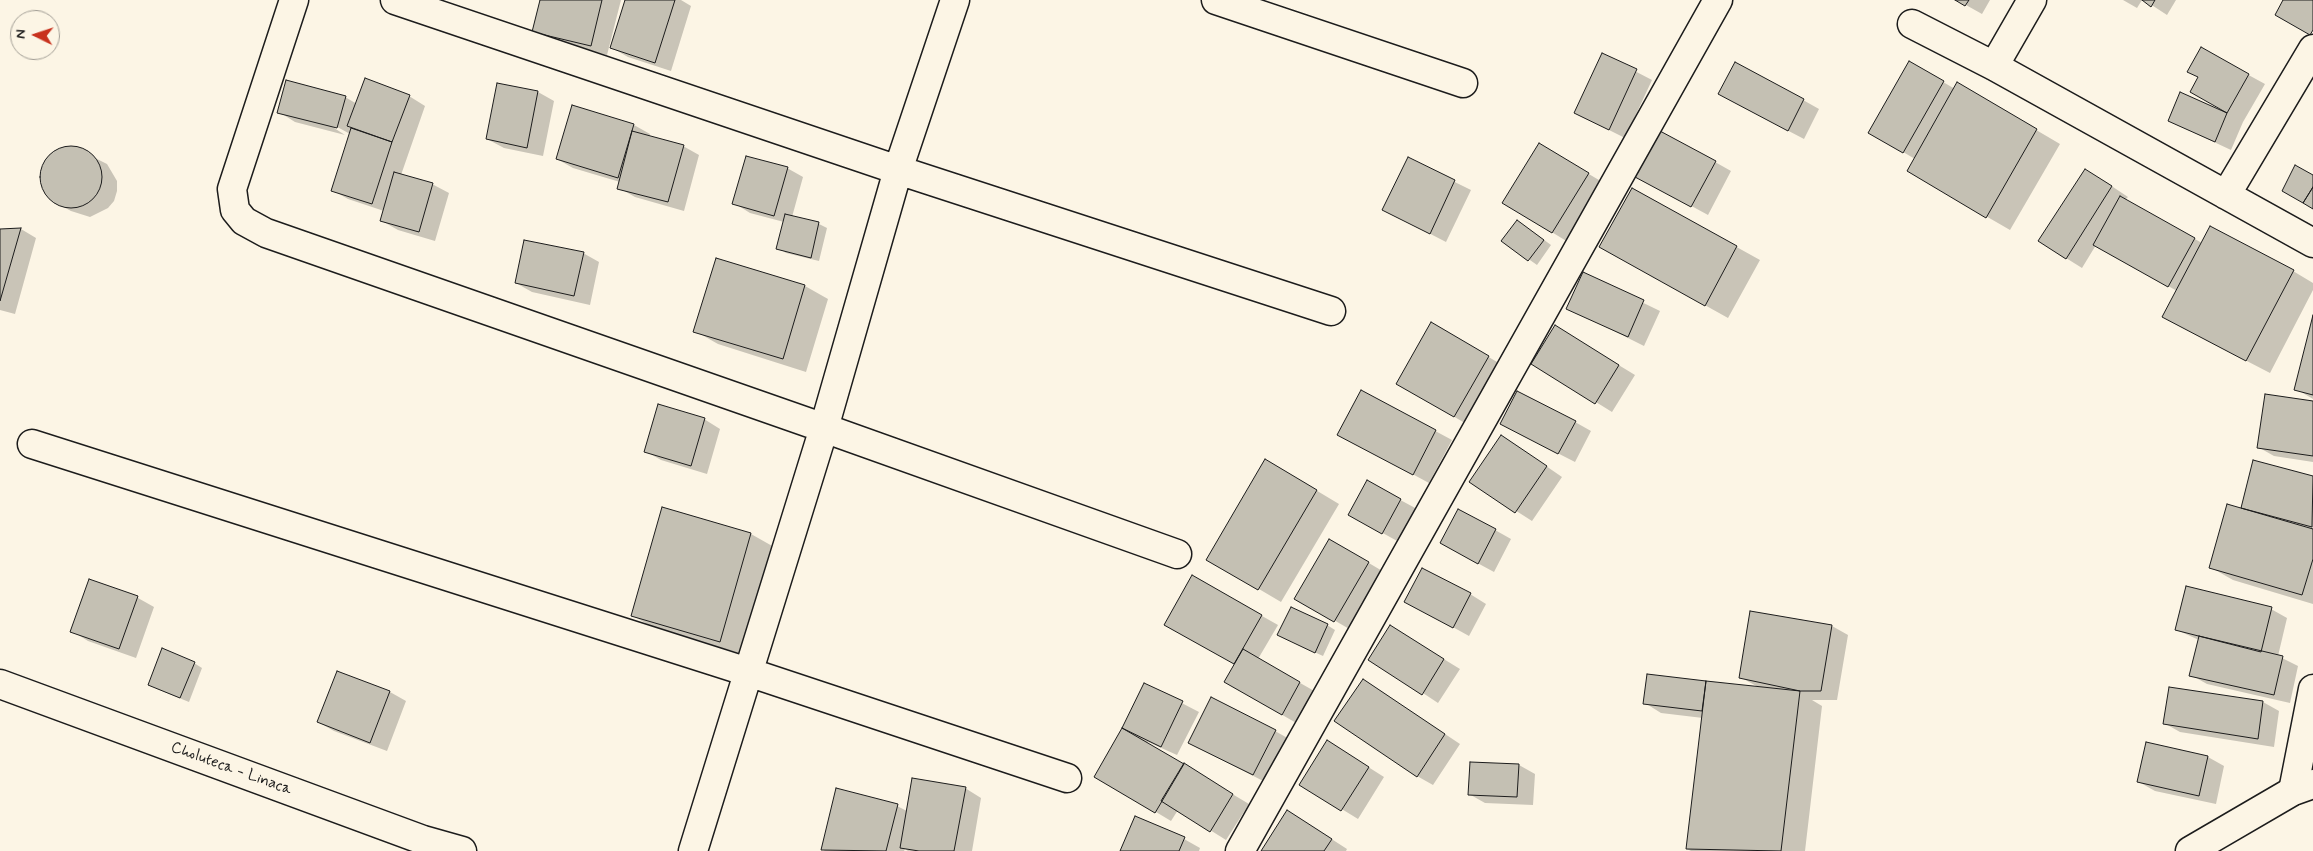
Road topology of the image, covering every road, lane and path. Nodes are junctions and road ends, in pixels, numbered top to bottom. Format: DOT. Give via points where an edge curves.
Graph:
graph roads {
  1 [pos="294,0"];
  2 [pos="395,0"];
  3 [pos="954,0"];
  4 [pos="1216,0"];
  5 [pos="1718,0"];
  6 [pos="2032,0"];
  7 [pos="1912,24"];
  8 [pos="2313,49"];
  9 [pos="1994,66"];
  10 [pos="1463,83"];
  11 [pos="898,170"];
  12 [pos="2226,195"];
  13 [pos="2313,243"];
  14 [pos="1330,311"];
  15 [pos="824,428"];
  16 [pos="32,444"];
  17 [pos="1177,554"];
  18 [pos="748,672"];
  19 [pos="0,684"];
  20 [pos="2313,689"];
  21 [pos="1067,778"];
  22 [pos="2303,788"];
  23 [pos="462,851"];
  24 [pos="693,851"];
  25 [pos="1240,851"];
  26 [pos="2190,851"];
  1 -- 15 [label="street" via="232,189 235,210 244,221 266,233"];
  2 -- 11 [label="street"];
  3 -- 11 [label="street"];
  4 -- 10 [label="street"];
  5 -- 25 [label="street"];
  6 -- 9 [label="street"];
  7 -- 9 [label="street"];
  8 -- 12 [label="street"];
  9 -- 12 [label="street"];
  11 -- 14 [label="street"];
  11 -- 15 [label="street"];
  12 -- 13 [label="street"];
  15 -- 17 [label="street"];
  15 -- 18 [label="street"];
  16 -- 18 [label="street"];
  18 -- 21 [label="street"];
  18 -- 24 [label="street"];
  19 -- 23 [label="street, Choluteca - Linaca" via="423,840"];
  20 -- 22 [label="street"];
  22 -- 26 [label="street"];
}
